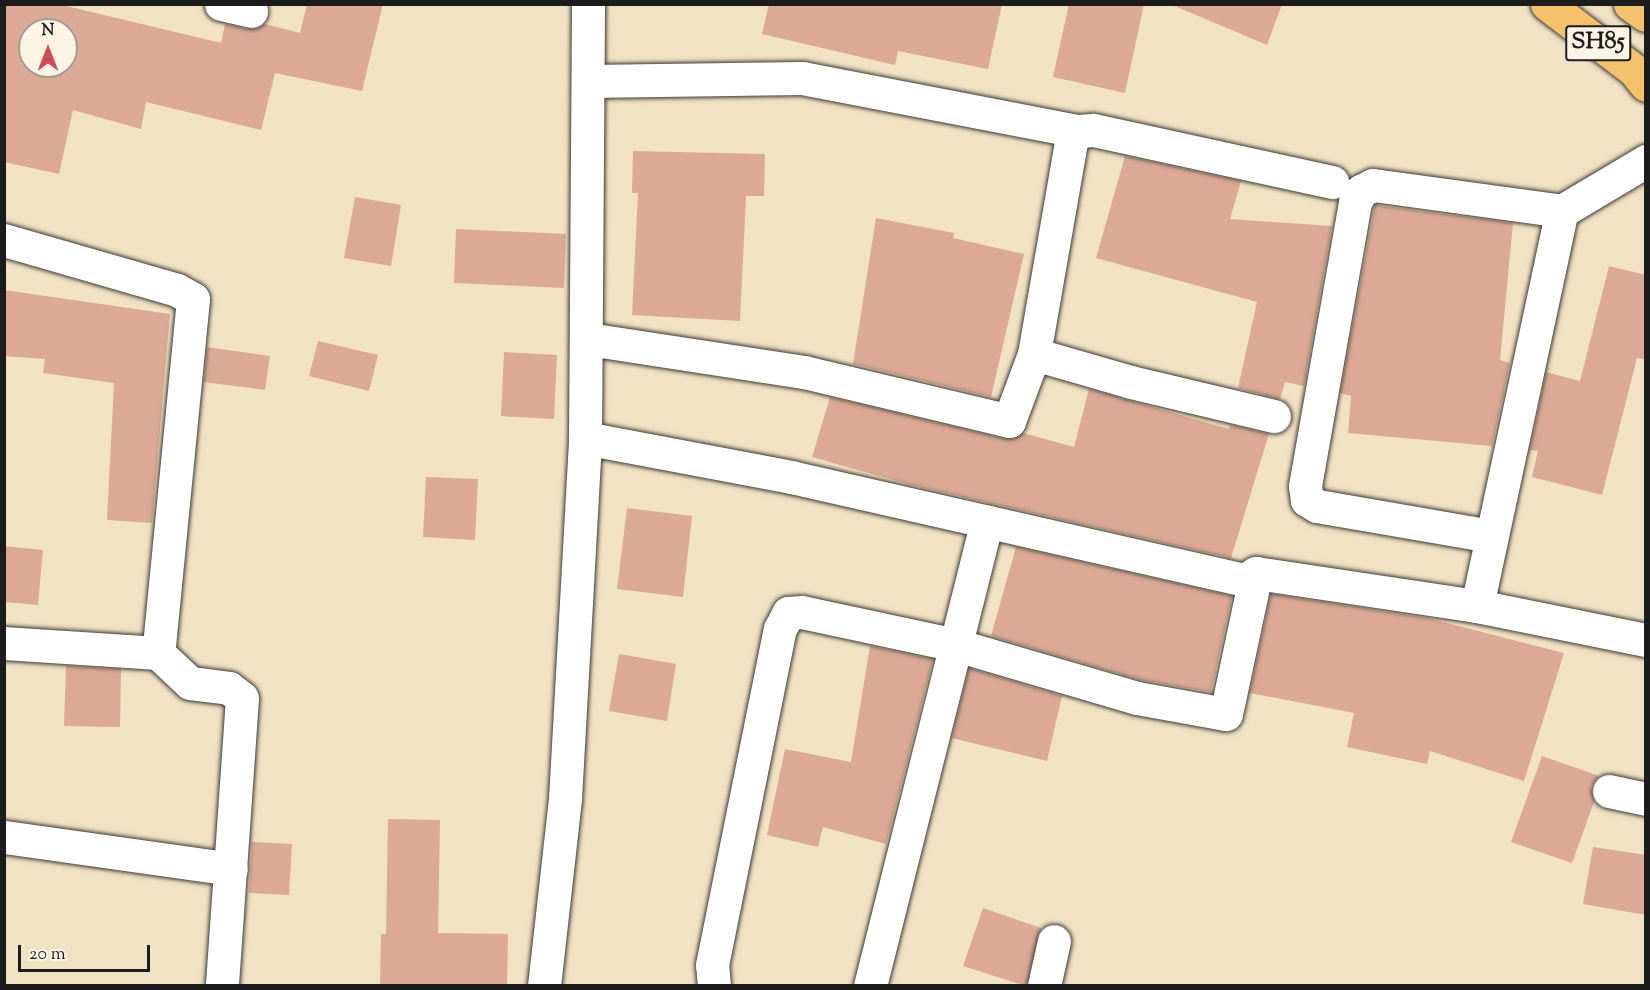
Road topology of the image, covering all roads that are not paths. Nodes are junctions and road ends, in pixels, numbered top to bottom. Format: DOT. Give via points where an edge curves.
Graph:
graph roads {
  1 [pos="588,4"];
  2 [pos="1547,4"];
  3 [pos="1630,4"];
  4 [pos="1646,15"];
  5 [pos="588,81"];
  6 [pos="1646,86"];
  7 [pos="1078,131"];
  8 [pos="1646,161"];
  9 [pos="1332,182"];
  10 [pos="1562,211"];
  11 [pos="4,240"];
  12 [pos="588,339"];
  13 [pos="1034,354"];
  14 [pos="1274,416"];
  15 [pos="585,438"];
  16 [pos="987,521"];
  17 [pos="1491,536"];
  18 [pos="1256,573"];
  19 [pos="1477,606"];
  20 [pos="1646,640"];
  21 [pos="4,643"];
  22 [pos="956,645"];
  23 [pos="158,653"];
  24 [pos="1609,791"];
  25 [pos="1646,799"];
  26 [pos="4,837"];
  27 [pos="231,869"];
  28 [pos="1054,941"];
  29 [pos="222,986"];
  30 [pos="544,986"];
  31 [pos="714,986"];
  32 [pos="870,986"];
  33 [pos="1044,986"];
  1 -- 5 [label="street"];
  2 -- 6 [label="main road, SH85" via="1634,70"];
  3 -- 4 [label="main road, SH85"];
  5 -- 7 [label="street" via="802,78"];
  5 -- 12 [label="street"];
  7 -- 9 [label="street" via="1093,130"];
  7 -- 13 [label="street" via="1071,141"];
  8 -- 10 [label="street"];
  10 -- 17 [label="street"];
  10 -- 17 [label="street" via="1373,185 1361,191 1355,202 1305,486 1307,500 1317,506"];
  11 -- 23 [label="street" via="177,290 193,299"];
  12 -- 13 [label="street" via="804,372 1009,421"];
  12 -- 15 [label="street"];
  13 -- 14 [label="street"];
  15 -- 16 [label="street" via="791,477"];
  15 -- 30 [label="street" via="565,799"];
  16 -- 18 [label="street" via="1244,580"];
  16 -- 22 [label="street"];
  17 -- 19 [label="street"];
  18 -- 19 [label="street"];
  18 -- 22 [label="street" via="1226,714 1137,698"];
  19 -- 20 [label="street"];
  21 -- 23 [label="street"];
  22 -- 31 [label="street" via="802,612 788,613 780,629 712,965"];
  22 -- 32 [label="street"];
  23 -- 27 [label="street" via="190,683 229,688 242,698"];
  24 -- 25 [label="street"];
  26 -- 27 [label="street"];
  27 -- 29 [label="street"];
  28 -- 33 [label="street"];
}
